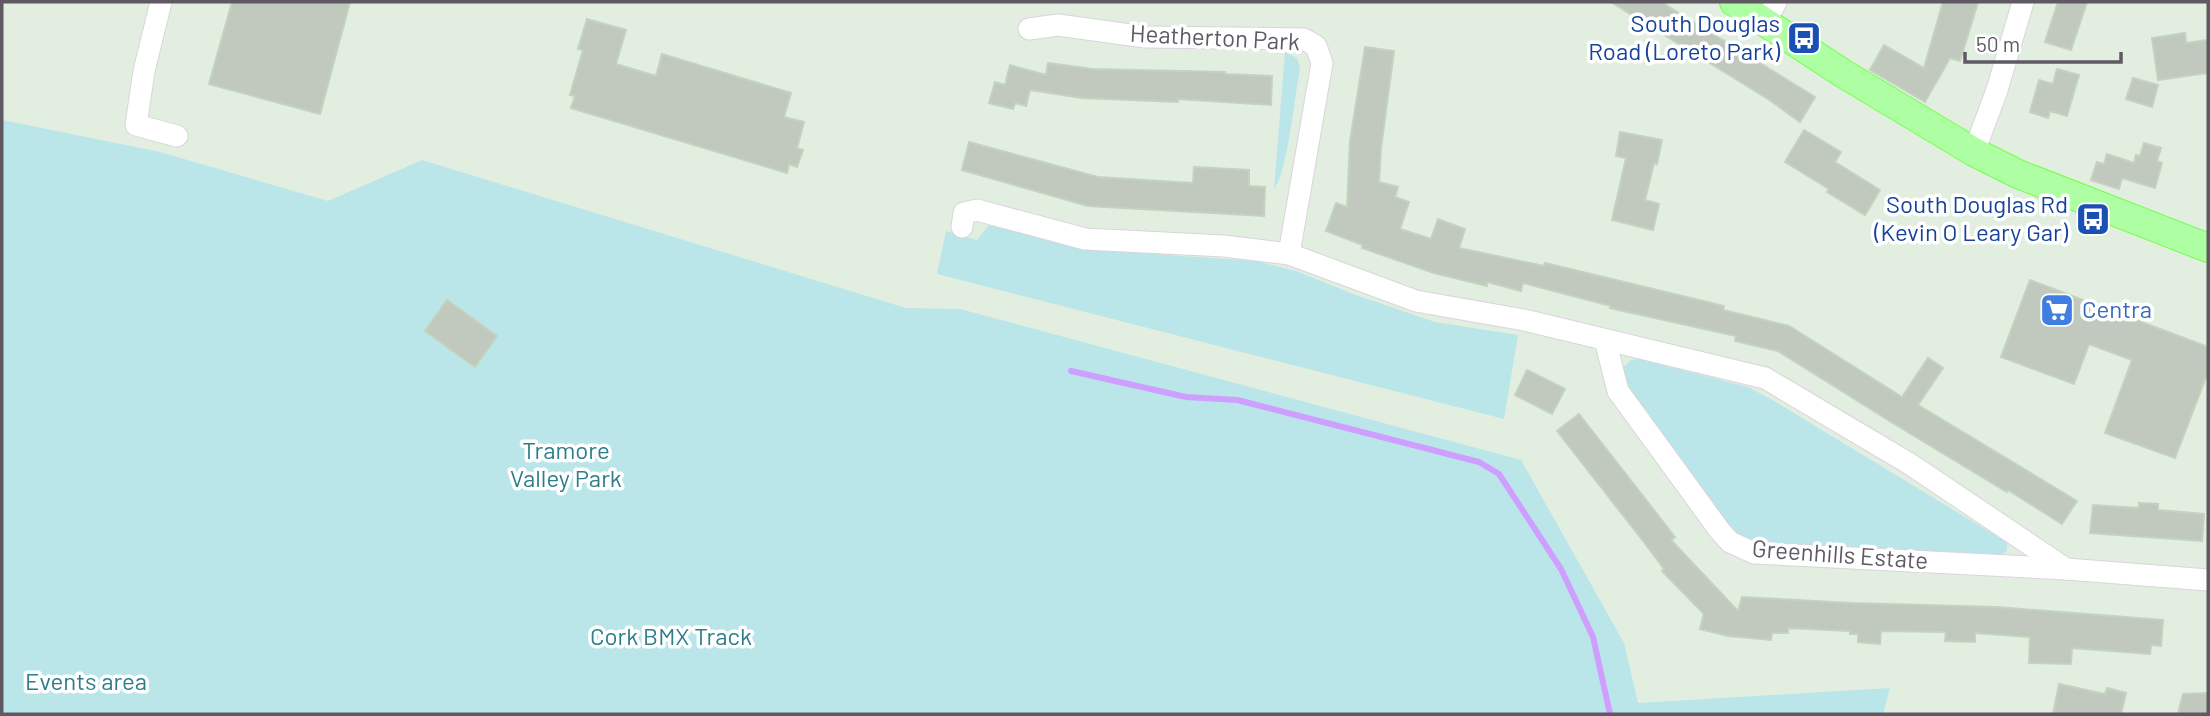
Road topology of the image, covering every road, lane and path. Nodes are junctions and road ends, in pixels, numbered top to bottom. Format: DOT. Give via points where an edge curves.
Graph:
graph roads {
  1 [pos="161,2"];
  2 [pos="1734,2"];
  3 [pos="2023,2"];
  4 [pos="1770,12"];
  5 [pos="1029,29"];
  6 [pos="177,136"];
  7 [pos="1975,152"];
  8 [pos="962,226"];
  9 [pos="2208,248"];
  10 [pos="1289,254"];
  11 [pos="1605,340"];
  12 [pos="2066,569"];
  13 [pos="2208,580"];
  1 -- 6 [label="street" via="136,125"];
  2 -- 4 [label="main road"];
  3 -- 7 [label="street"];
  4 -- 7 [label="main road" via="1844,74"];
  5 -- 10 [label="street, Heatherton Park" via="1058,25 1145,37 1304,39 1316,46 1322,63"];
  7 -- 9 [label="main road" via="2018,174"];
  8 -- 10 [label="street" via="964,213 977,210 1085,239"];
  10 -- 11 [label="street, Greenhills Estate" via="1416,301"];
  11 -- 12 [label="street, Greenhills Estate" via="1765,378 1910,464"];
  11 -- 12 [label="street, Greenhills Estate" via="1618,391 1720,531 1742,548 1754,553"];
  12 -- 13 [label="street, Greenhills Estate"];
}
